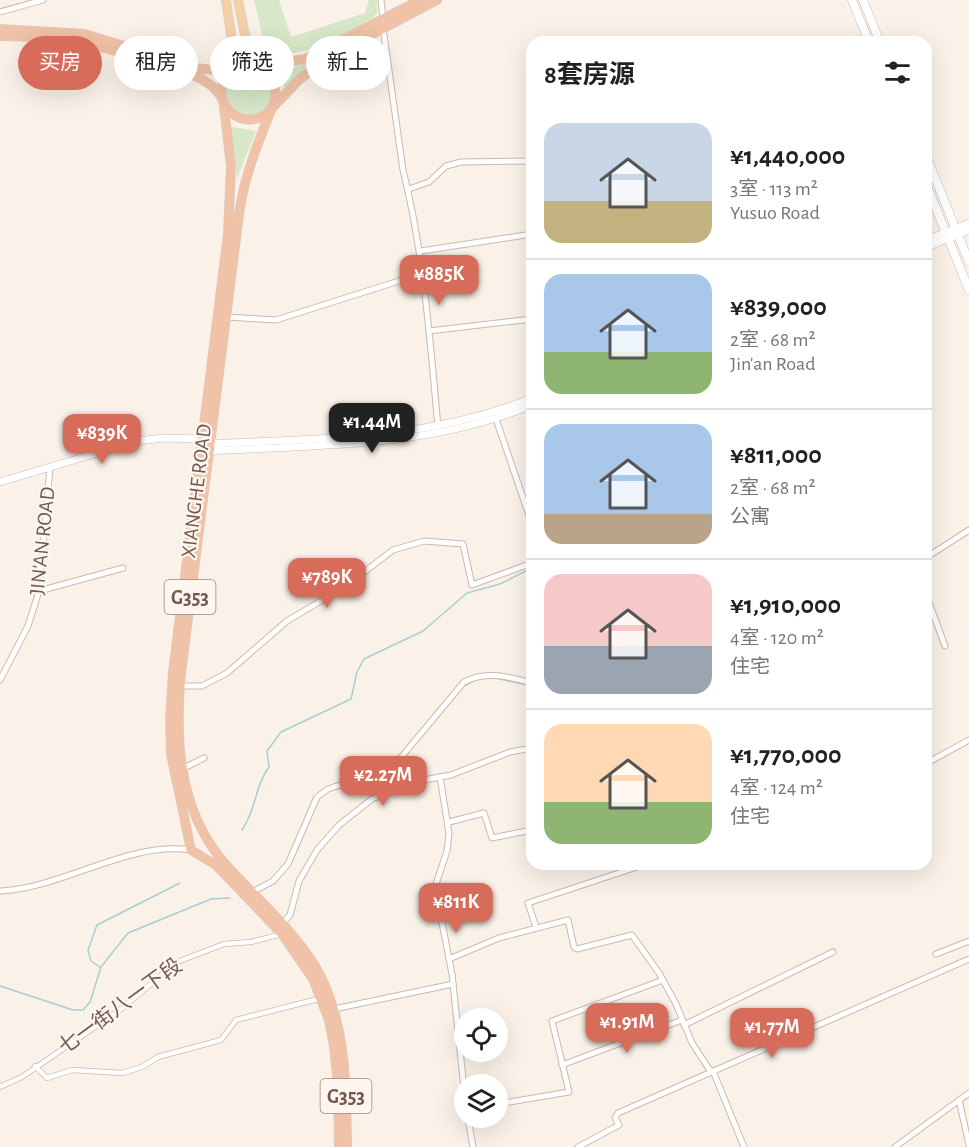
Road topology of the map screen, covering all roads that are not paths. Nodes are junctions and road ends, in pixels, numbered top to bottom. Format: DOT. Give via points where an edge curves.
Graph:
graph roads {
  1 [pos="43,0"];
  2 [pos="226,0"];
  3 [pos="238,0"];
  4 [pos="381,0"];
  5 [pos="420,0"];
  6 [pos="438,0"];
  7 [pos="852,0"];
  8 [pos="863,0"];
  9 [pos="0,12"];
  10 [pos="383,24"];
  11 [pos="0,29"];
  12 [pos="0,36"];
  13 [pos="231,36"];
  14 [pos="245,36"];
  15 [pos="867,36"];
  16 [pos="878,36"];
  17 [pos="294,61"];
  18 [pos="210,70"];
  19 [pos="223,90"];
  20 [pos="275,90"];
  21 [pos="222,100"];
  22 [pos="272,108"];
  23 [pos="526,161"];
  24 [pos="932,170"];
  25 [pos="410,189"];
  26 [pos="932,198"];
  27 [pos="969,223"];
  28 [pos="969,230"];
  29 [pos="957,232"];
  30 [pos="526,235"];
  31 [pos="947,236"];
  32 [pos="932,239"];
  33 [pos="932,244"];
  34 [pos="421,251"];
  35 [pos="969,262"];
  36 [pos="424,273"];
  37 [pos="969,290"];
  38 [pos="226,317"];
  39 [pos="526,320"];
  40 [pos="429,331"];
  41 [pos="526,400"];
  42 [pos="526,407"];
  43 [pos="496,419"];
  44 [pos="438,428"];
  45 [pos="205,446"];
  46 [pos="50,467"];
  47 [pos="0,482"];
  48 [pos="526,506"];
  49 [pos="969,531"];
  50 [pos="932,554"];
  51 [pos="526,565"];
  52 [pos="123,568"];
  53 [pos="39,591"];
  54 [pos="932,611"];
  55 [pos="945,646"];
  56 [pos="0,680"];
  57 [pos="526,682"];
  58 [pos="180,686"];
  59 [pos="969,740"];
  60 [pos="526,749"];
  61 [pos="204,758"];
  62 [pos="932,760"];
  63 [pos="182,769"];
  64 [pos="440,777"];
  65 [pos="449,822"];
  66 [pos="201,828"];
  67 [pos="526,831"];
  68 [pos="187,834"];
  69 [pos="213,848"];
  70 [pos="191,850"];
  71 [pos="204,859"];
  72 [pos="628,870"];
  73 [pos="0,891"];
  74 [pos="252,892"];
  75 [pos="536,927"];
  76 [pos="282,929"];
  77 [pos="969,940"];
  78 [pos="833,952"];
  79 [pos="936,954"];
  80 [pos="449,959"];
  81 [pos="969,959"];
  82 [pos="663,980"];
  83 [pos="453,984"];
  84 [pos="322,998"];
  85 [pos="334,1009"];
  86 [pos="683,1023"];
  87 [pos="562,1065"];
  88 [pos="35,1066"];
  89 [pos="712,1072"];
  90 [pos="462,1074"];
  91 [pos="0,1087"];
  92 [pos="969,1093"];
  93 [pos="959,1100"];
  94 [pos="508,1102"];
  95 [pos="469,1128"];
  96 [pos="969,1145"];
  97 [pos="339,1147"];
  98 [pos="347,1147"];
  99 [pos="472,1147"];
  100 [pos="578,1147"];
  101 [pos="744,1147"];
  102 [pos="895,1147"];
  1 -- 9 [label="street"];
  2 -- 13 [label="main road"];
  3 -- 14 [label="main road"];
  4 -- 10 [label="street"];
  5 -- 10 [label="highway"];
  6 -- 10 [label="highway"];
  7 -- 15 [label="main road"];
  8 -- 16 [label="main road"];
  10 -- 17 [label="highway"];
  10 -- 22 [label="highway" via="319,64"];
  10 -- 25 [label="street" via="403,170"];
  11 -- 18 [label="highway" via="85,34"];
  12 -- 21 [label="highway" via="67,39 114,49 204,80"];
  19 -- 21 [label="highway"];
  20 -- 22 [label="highway"];
  21 -- 22 [label="highway" via="232,115 246,120 261,118"];
  21 -- 45 [label="highway, XIANGHE ROAD / G353" via="230,150 230,210"];
  22 -- 38 [label="highway, XIANGHE ROAD / G353" via="245,184"];
  23 -- 25 [label="street" via="461,162 446,166 429,182"];
  24 -- 29 [label="main road"];
  25 -- 34 [label="street"];
  26 -- 31 [label="main road"];
  27 -- 29 [label="street"];
  28 -- 29 [label="street"];
  29 -- 31 [label="street"];
  29 -- 35 [label="main road"];
  30 -- 34 [label="street"];
  31 -- 32 [label="street"];
  31 -- 33 [label="street"];
  31 -- 37 [label="main road"];
  34 -- 36 [label="street"];
  36 -- 38 [label="street" via="276,320"];
  36 -- 40 [label="street"];
  38 -- 45 [label="highway, XIANGHE ROAD / G353"];
  39 -- 40 [label="street"];
  40 -- 44 [label="street"];
  41 -- 44 [label="street"];
  42 -- 43 [label="street"];
  43 -- 45 [label="street" via="398,440"];
  43 -- 48 [label="street"];
  44 -- 45 [label="street"];
  45 -- 46 [label="street, JIN'AN ROAD" via="163,438 138,441"];
  45 -- 58 [label="highway, XIANGHE ROAD / G353"];
  45 -- 68 [label="highway, XIANGHE ROAD / G353" via="170,718 173,767"];
  46 -- 47 [label="street, JIN'AN ROAD"];
  46 -- 53 [label="street, JIN'AN ROAD"];
  49 -- 50 [label="street"];
  51 -- 58 [label="street" via="472,585 464,544 407,544 287,621 227,673 202,686"];
  52 -- 53 [label="street"];
  53 -- 56 [label="street, JIN'AN ROAD" via="28,626"];
  54 -- 55 [label="street"];
  57 -- 74 [label="street" via="492,675 474,676 464,682 398,761 316,796 288,864 273,881"];
  58 -- 63 [label="highway, XIANGHE ROAD / G353" via="177,730"];
  59 -- 62 [label="street"];
  60 -- 64 [label="street"];
  61 -- 63 [label="street"];
  63 -- 66 [label="highway, XIANGHE ROAD / G353"];
  64 -- 65 [label="street"];
  64 -- 76 [label="street" via="413,782 372,799 339,825 317,850 299,881"];
  65 -- 67 [label="street" via="484,813 492,838"];
  65 -- 80 [label="street" via="447,851 435,887"];
  66 -- 68 [label="highway"];
  66 -- 69 [label="highway, XIANGHE ROAD / G353"];
  68 -- 70 [label="highway, XIANGHE ROAD / G353"];
  69 -- 71 [label="highway"];
  69 -- 74 [label="highway, XIANGHE ROAD / G353"];
  70 -- 71 [label="highway, XIANGHE ROAD / G353"];
  70 -- 73 [label="street" via="155,849 44,884"];
  71 -- 76 [label="highway, XIANGHE ROAD / G353" via="216,865"];
  72 -- 75 [label="street" via="528,903"];
  74 -- 76 [label="highway, XIANGHE ROAD / G353"];
  75 -- 80 [label="street"];
  75 -- 82 [label="street" via="568,920 574,947 579,949 632,935"];
  76 -- 84 [label="highway, XIANGHE ROAD / G353"];
  76 -- 85 [label="highway, XIANGHE ROAD / G353" via="313,963"];
  76 -- 88 [label="street, 七一街八一下段" via="251,942 224,944 177,962 121,1009"];
  77 -- 79 [label="street"];
  78 -- 86 [label="street"];
  80 -- 83 [label="street"];
  81 -- 89 [label="street"];
  82 -- 86 [label="street"];
  82 -- 87 [label="street" via="552,1021"];
  83 -- 85 [label="street"];
  83 -- 90 [label="street"];
  84 -- 88 [label="street" via="236,1020 221,1040 158,1057 122,1073 72,1070 47,1078"];
  84 -- 97 [label="highway, XIANGHE ROAD / G353" via="335,1058"];
  85 -- 98 [label="highway, XIANGHE ROAD / G353" via="344,1064"];
  86 -- 87 [label="street"];
  86 -- 89 [label="street"];
  87 -- 94 [label="street" via="569,1092"];
  88 -- 91 [label="street, 七一街八一下段"];
  89 -- 100 [label="street" via="618,1113 615,1118 619,1125"];
  89 -- 101 [label="street"];
  92 -- 93 [label="street"];
  93 -- 96 [label="street"];
  93 -- 102 [label="street"];
  95 -- 99 [label="street"];
}
